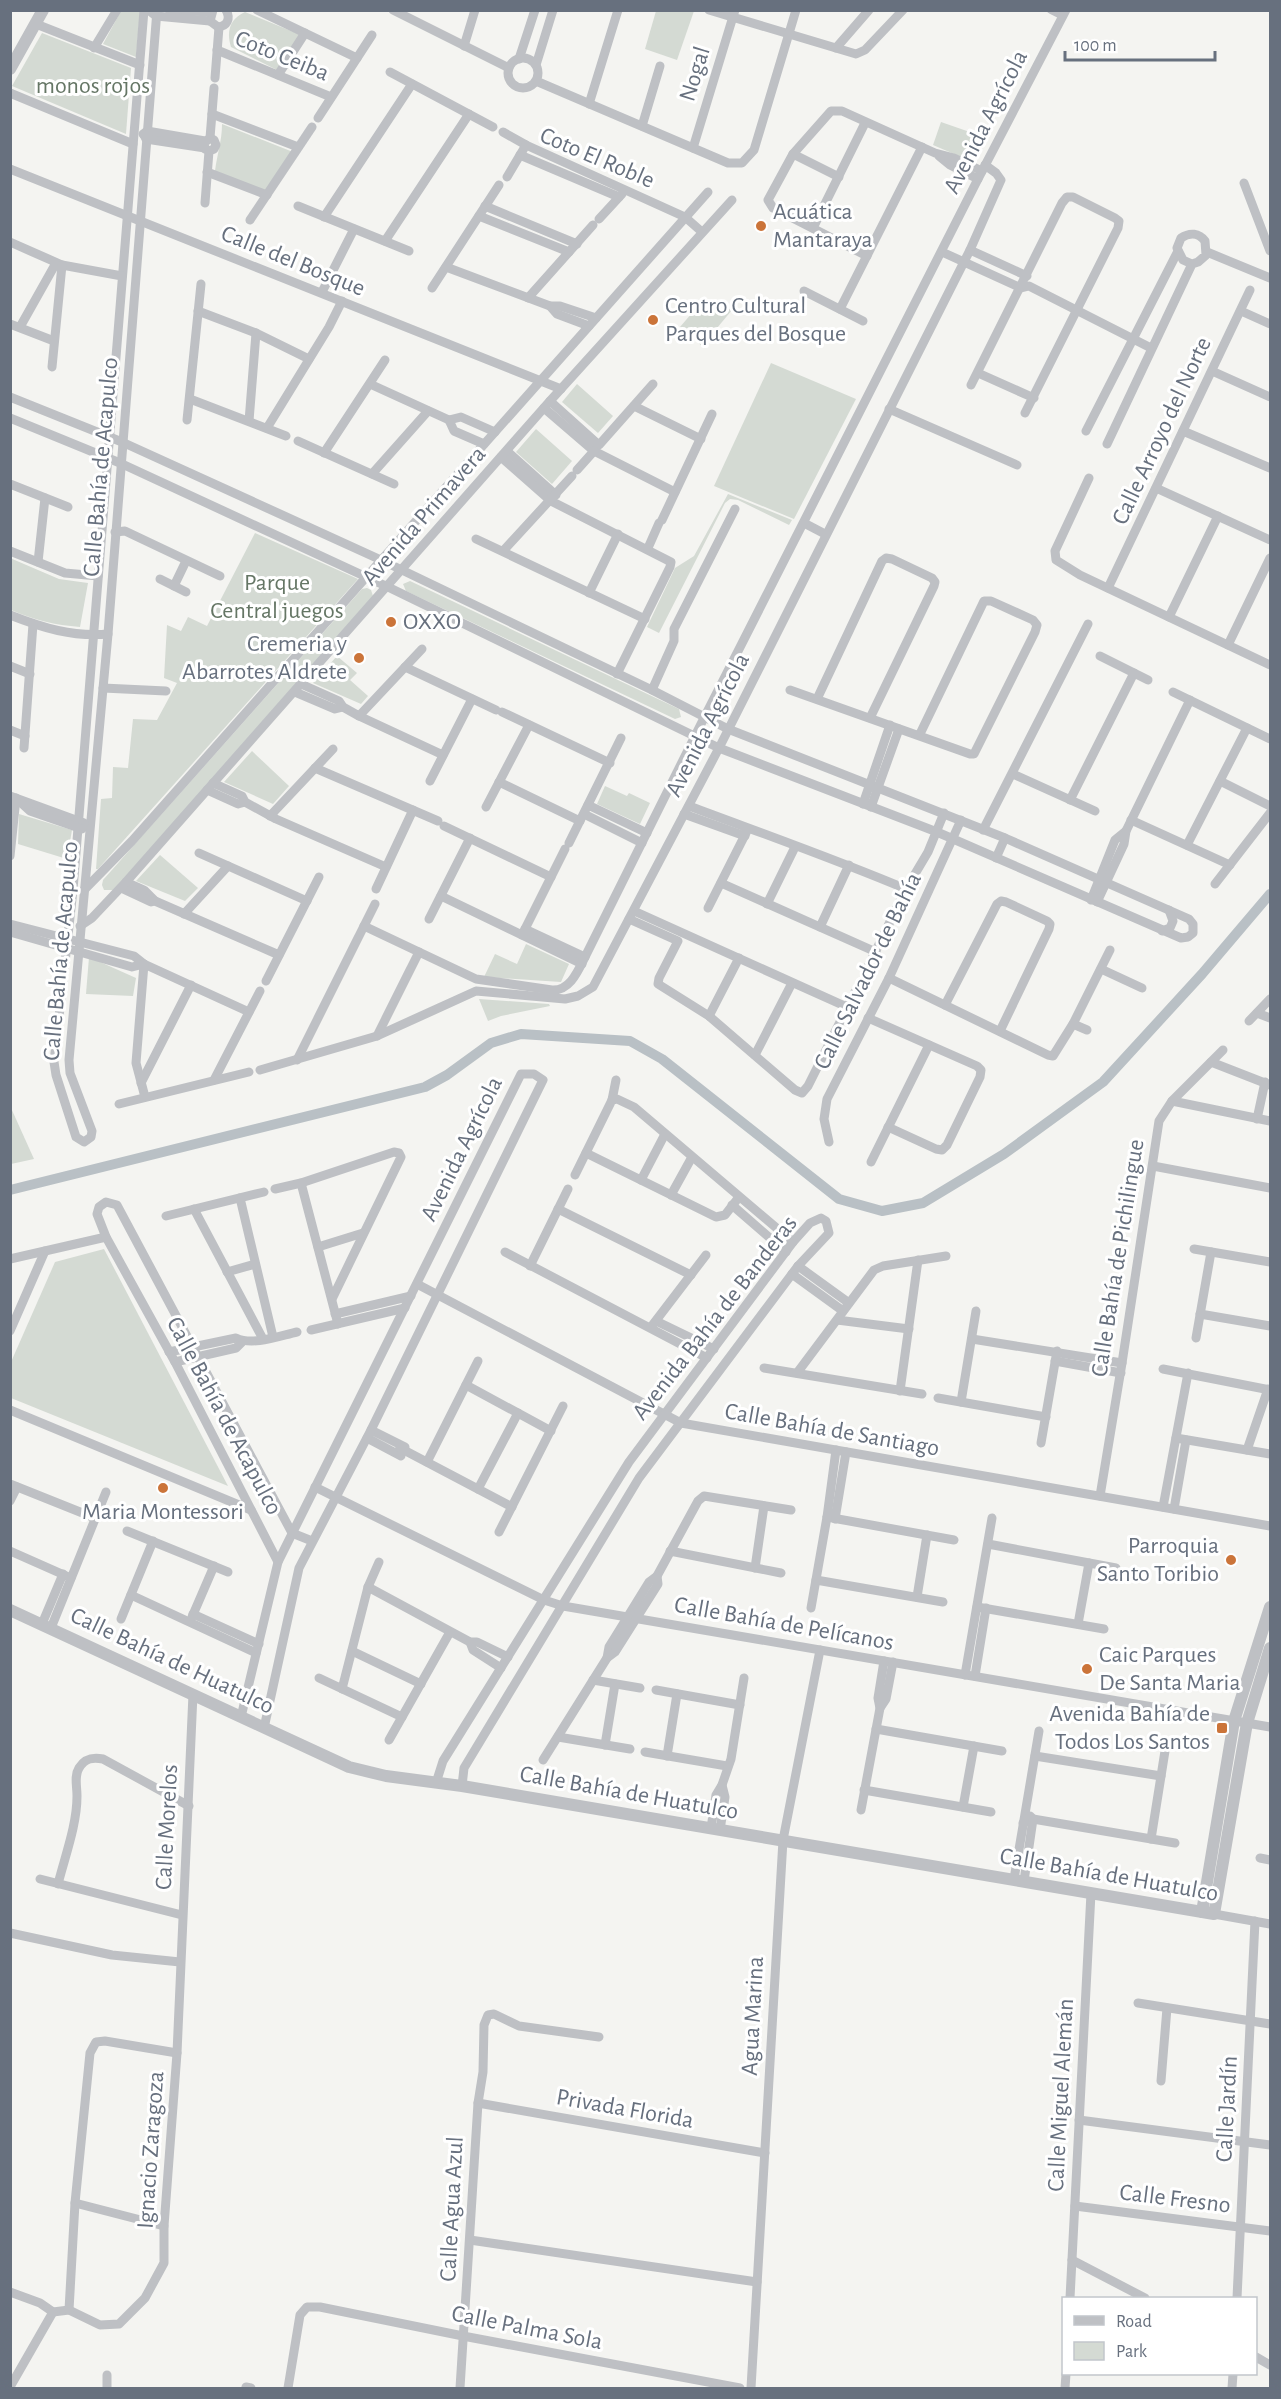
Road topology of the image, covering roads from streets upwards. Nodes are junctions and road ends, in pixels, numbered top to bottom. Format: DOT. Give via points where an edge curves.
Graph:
graph roads {
  1 [pos="43,10"];
  2 [pos="117,10"];
  3 [pos="169,10"];
  4 [pos="257,10"];
  5 [pos="393,10"];
  6 [pos="476,10"];
  7 [pos="535,10"];
  8 [pos="553,10"];
  9 [pos="618,10"];
  10 [pos="709,10"];
  11 [pos="796,10"];
  12 [pos="869,10"];
  13 [pos="903,10"];
  14 [pos="1052,10"];
  15 [pos="227,11"];
  16 [pos="151,12"];
  17 [pos="1064,13"];
  18 [pos="734,14"];
  19 [pos="211,15"];
  20 [pos="36,24"];
  21 [pos="219,27"];
  22 [pos="305,33"];
  23 [pos="788,34"];
  24 [pos="372,35"];
  25 [pos="464,46"];
  26 [pos="94,48"];
  27 [pos="836,48"];
  28 [pos="217,50"];
  29 [pos="357,58"];
  30 [pos="519,59"];
  31 [pos="140,65"];
  32 [pos="536,65"];
  33 [pos="660,66"];
  34 [pos="509,68"];
  35 [pos="10,69"];
  36 [pos="390,72"];
  37 [pos="278,75"];
  38 [pos="215,78"];
  39 [pos="536,81"];
  40 [pos="412,84"];
  41 [pos="214,88"];
  42 [pos="10,93"];
  43 [pos="331,97"];
  44 [pos="589,104"];
  45 [pos="212,114"];
  46 [pos="469,114"];
  47 [pos="318,118"];
  48 [pos="865,123"];
  49 [pos="642,126"];
  50 [pos="312,127"];
  51 [pos="493,127"];
  52 [pos="503,132"];
  53 [pos="142,134"];
  54 [pos="133,144"];
  55 [pos="207,144"];
  56 [pos="526,145"];
  57 [pos="298,147"];
  58 [pos="922,147"];
  59 [pos="693,148"];
  60 [pos="793,154"];
  61 [pos="520,155"];
  62 [pos="10,169"];
  63 [pos="207,172"];
  64 [pos="982,172"];
  65 [pos="507,177"];
  66 [pos="839,177"];
  67 [pos="1244,183"];
  68 [pos="499,185"];
  69 [pos="708,192"];
  70 [pos="623,193"];
  71 [pos="267,195"];
  72 [pos="732,200"];
  73 [pos="205,202"];
  74 [pos="298,206"];
  75 [pos="485,206"];
  76 [pos="127,216"];
  77 [pos="479,216"];
  78 [pos="324,217"];
  79 [pos="685,217"];
  80 [pos="250,220"];
  81 [pos="141,221"];
  82 [pos="813,228"];
  83 [pos="354,229"];
  84 [pos="702,232"];
  85 [pos="385,241"];
  86 [pos="10,242"];
  87 [pos="577,244"];
  88 [pos="970,250"];
  89 [pos="409,251"];
  90 [pos="1178,251"];
  91 [pos="1270,251"];
  92 [pos="569,252"];
  93 [pos="942,252"];
  94 [pos="1207,252"];
  95 [pos="867,256"];
  96 [pos="963,263"];
  97 [pos="59,264"];
  98 [pos="1192,264"];
  99 [pos="446,267"];
  100 [pos="122,276"];
  101 [pos="1270,278"];
  102 [pos="1026,284"];
  103 [pos="201,285"];
  104 [pos="432,288"];
  105 [pos="1250,290"];
  106 [pos="804,291"];
  107 [pos="322,292"];
  108 [pos="528,298"];
  109 [pos="342,301"];
  110 [pos="550,306"];
  111 [pos="840,309"];
  112 [pos="1078,310"];
  113 [pos="198,311"];
  114 [pos="1240,311"];
  115 [pos="596,318"];
  116 [pos="863,321"];
  117 [pos="10,324"];
  118 [pos="1270,324"];
  119 [pos="589,326"];
  120 [pos="20,327"];
  121 [pos="256,333"];
  122 [pos="1132,338"];
  123 [pos="54,341"];
  124 [pos="1151,348"];
  125 [pos="309,359"];
  126 [pos="385,360"];
  127 [pos="52,367"];
  128 [pos="1212,371"];
  129 [pos="978,373"];
  130 [pos="539,381"];
  131 [pos="370,384"];
  132 [pos="653,384"];
  133 [pos="972,385"];
  134 [pos="561,389"];
  135 [pos="10,397"];
  136 [pos="1270,397"];
  137 [pos="1034,398"];
  138 [pos="190,399"];
  139 [pos="547,404"];
  140 [pos="634,406"];
  141 [pos="889,409"];
  142 [pos="428,411"];
  143 [pos="1024,413"];
  144 [pos="712,414"];
  145 [pos="10,418"];
  146 [pos="187,420"];
  147 [pos="449,420"];
  148 [pos="249,422"];
  149 [pos="267,428"];
  150 [pos="1086,431"];
  151 [pos="1183,431"];
  152 [pos="495,432"];
  153 [pos="110,436"];
  154 [pos="286,436"];
  155 [pos="701,439"];
  156 [pos="298,441"];
  157 [pos="122,442"];
  158 [pos="484,444"];
  159 [pos="1107,444"];
  160 [pos="597,448"];
  161 [pos="324,453"];
  162 [pos="504,454"];
  163 [pos="108,458"];
  164 [pos="120,463"];
  165 [pos="1017,465"];
  166 [pos="1270,468"];
  167 [pos="372,474"];
  168 [pos="1089,478"];
  169 [pos="10,484"];
  170 [pos="394,484"];
  171 [pos="1156,488"];
  172 [pos="675,492"];
  173 [pos="45,498"];
  174 [pos="553,498"];
  175 [pos="68,507"];
  176 [pos="267,508"];
  177 [pos="735,509"];
  178 [pos="1218,516"];
  179 [pos="804,523"];
  180 [pos="259,527"];
  181 [pos="115,532"];
  182 [pos="618,534"];
  183 [pos="825,534"];
  184 [pos="476,539"];
  185 [pos="1270,540"];
  186 [pos="648,548"];
  187 [pos="10,551"];
  188 [pos="503,551"];
  189 [pos="1270,558"];
  190 [pos="381,560"];
  191 [pos="186,561"];
  192 [pos="38,562"];
  193 [pos="403,570"];
  194 [pos="98,576"];
  195 [pos="219,576"];
  196 [pos="366,577"];
  197 [pos="160,579"];
  198 [pos="174,586"];
  199 [pos="388,587"];
  200 [pos="1108,588"];
  201 [pos="186,592"];
  202 [pos="589,593"];
  203 [pos="10,615"];
  204 [pos="1169,617"];
  205 [pos="645,619"];
  206 [pos="33,624"];
  207 [pos="1088,624"];
  208 [pos="108,634"];
  209 [pos="94,635"];
  210 [pos="1228,645"];
  211 [pos="422,649"];
  212 [pos="1101,656"];
  213 [pos="1270,665"];
  214 [pos="10,666"];
  215 [pos="405,667"];
  216 [pos="1134,673"];
  217 [pos="30,674"];
  218 [pos="616,674"];
  219 [pos="1148,680"];
  220 [pos="103,688"];
  221 [pos="298,688"];
  222 [pos="652,690"];
  223 [pos="790,690"];
  224 [pos="166,691"];
  225 [pos="1173,692"];
  226 [pos="472,699"];
  227 [pos="817,699"];
  228 [pos="1190,700"];
  229 [pos="358,716"];
  230 [pos="704,718"];
  231 [pos="870,718"];
  232 [pos="529,725"];
  233 [pos="890,725"];
  234 [pos="1247,728"];
  235 [pos="728,729"];
  236 [pos="899,729"];
  237 [pos="10,730"];
  238 [pos="25,736"];
  239 [pos="919,736"];
  240 [pos="694,737"];
  241 [pos="621,738"];
  242 [pos="1270,739"];
  243 [pos="24,748"];
  244 [pos="719,748"];
  245 [pos="333,749"];
  246 [pos="443,755"];
  247 [pos="84,757"];
  248 [pos="97,758"];
  249 [pos="609,763"];
  250 [pos="315,768"];
  251 [pos="1012,774"];
  252 [pos="430,781"];
  253 [pos="499,782"];
  254 [pos="1220,782"];
  255 [pos="874,785"];
  256 [pos="210,787"];
  257 [pos="14,797"];
  258 [pos="1070,800"];
  259 [pos="867,805"];
  260 [pos="1270,806"];
  261 [pos="486,807"];
  262 [pos="413,810"];
  263 [pos="687,810"];
  264 [pos="1095,811"];
  265 [pos="584,813"];
  266 [pos="944,813"];
  267 [pos="1270,813"];
  268 [pos="270,816"];
  269 [pos="961,820"];
  270 [pos="1131,820"];
  271 [pos="78,825"];
  272 [pos="91,828"];
  273 [pos="983,830"];
  274 [pos="747,832"];
  275 [pos="937,832"];
  276 [pos="647,833"];
  277 [pos="470,838"];
  278 [pos="1005,838"];
  279 [pos="953,839"];
  280 [pos="642,843"];
  281 [pos="1187,845"];
  282 [pos="795,847"];
  283 [pos="199,853"];
  284 [pos="10,856"];
  285 [pos="996,858"];
  286 [pos="849,865"];
  287 [pos="1230,865"];
  288 [pos="228,866"];
  289 [pos="386,867"];
  290 [pos="319,877"];
  291 [pos="551,877"];
  292 [pos="1103,881"];
  293 [pos="721,883"];
  294 [pos="1215,884"];
  295 [pos="124,885"];
  296 [pos="906,889"];
  297 [pos="73,890"];
  298 [pos="86,890"];
  299 [pos="376,890"];
  300 [pos="441,896"];
  301 [pos="307,901"];
  302 [pos="1094,901"];
  303 [pos="375,904"];
  304 [pos="767,904"];
  305 [pos="708,908"];
  306 [pos="1169,910"];
  307 [pos="184,914"];
  308 [pos="631,915"];
  309 [pos="429,919"];
  310 [pos="10,924"];
  311 [pos="69,926"];
  312 [pos="82,926"];
  313 [pos="364,926"];
  314 [pos="820,927"];
  315 [pos="1162,931"];
  316 [pos="10,932"];
  317 [pos="523,932"];
  318 [pos="68,938"];
  319 [pos="81,942"];
  320 [pos="66,948"];
  321 [pos="1110,950"];
  322 [pos="80,952"];
  323 [pos="419,952"];
  324 [pos="876,952"];
  325 [pos="279,956"];
  326 [pos="739,958"];
  327 [pos="584,961"];
  328 [pos="144,964"];
  329 [pos="1101,969"];
  330 [pos="865,973"];
  331 [pos="889,978"];
  332 [pos="476,979"];
  333 [pos="572,979"];
  334 [pos="266,981"];
  335 [pos="792,983"];
  336 [pos="191,985"];
  337 [pos="594,985"];
  338 [pos="1142,987"];
  339 [pos="260,991"];
  340 [pos="476,991"];
  341 [pos="855,992"];
  342 [pos="1270,999"];
  343 [pos="945,1005"];
  344 [pos="847,1007"];
  345 [pos="249,1012"];
  346 [pos="1257,1013"];
  347 [pos="709,1016"];
  348 [pos="868,1018"];
  349 [pos="1270,1018"];
  350 [pos="1249,1021"];
  351 [pos="1073,1024"];
  352 [pos="1000,1030"];
  353 [pos="1087,1030"];
  354 [pos="378,1036"];
  355 [pos="929,1046"];
  356 [pos="1223,1050"];
  357 [pos="755,1055"];
  358 [pos="297,1060"];
  359 [pos="1212,1062"];
  360 [pos="260,1070"];
  361 [pos="249,1072"];
  362 [pos="214,1080"];
  363 [pos="616,1080"];
  364 [pos="141,1083"];
  365 [pos="1268,1084"];
  366 [pos="145,1097"];
  367 [pos="612,1100"];
  368 [pos="1172,1101"];
  369 [pos="119,1104"];
  370 [pos="1257,1119"];
  371 [pos="1270,1121"];
  372 [pos="888,1127"];
  373 [pos="665,1134"];
  374 [pos="829,1142"];
  375 [pos="586,1153"];
  376 [pos="692,1156"];
  377 [pos="871,1161"];
  378 [pos="1153,1167"];
  379 [pos="575,1175"];
  380 [pos="641,1180"];
  381 [pos="301,1183"];
  382 [pos="1270,1188"];
  383 [pos="275,1189"];
  384 [pos="568,1189"];
  385 [pos="264,1192"];
  386 [pos="671,1195"];
  387 [pos="739,1197"];
  388 [pos="240,1198"];
  389 [pos="732,1205"];
  390 [pos="194,1209"];
  391 [pos="558,1209"];
  392 [pos="166,1216"];
  393 [pos="363,1233"];
  394 [pos="106,1237"];
  395 [pos="793,1242"];
  396 [pos="318,1247"];
  397 [pos="1194,1249"];
  398 [pos="45,1251"];
  399 [pos="505,1252"];
  400 [pos="786,1252"];
  401 [pos="1211,1252"];
  402 [pos="706,1255"];
  403 [pos="946,1257"];
  404 [pos="10,1259"];
  405 [pos="918,1260"];
  406 [pos="1270,1262"];
  407 [pos="255,1264"];
  408 [pos="530,1266"];
  409 [pos="795,1270"];
  410 [pos="227,1272"];
  411 [pos="691,1275"];
  412 [pos="417,1284"];
  413 [pos="438,1295"];
  414 [pos="411,1296"];
  415 [pos="332,1299"];
  416 [pos="846,1307"];
  417 [pos="405,1308"];
  418 [pos="976,1311"];
  419 [pos="1200,1314"];
  420 [pos="337,1319"];
  421 [pos="837,1320"];
  422 [pos="653,1324"];
  423 [pos="1270,1326"];
  424 [pos="909,1329"];
  425 [pos="10,1330"];
  426 [pos="310,1330"];
  427 [pos="297,1332"];
  428 [pos="273,1337"];
  429 [pos="1196,1338"];
  430 [pos="972,1339"];
  431 [pos="263,1340"];
  432 [pos="243,1341"];
  433 [pos="193,1347"];
  434 [pos="714,1349"];
  435 [pos="169,1352"];
  436 [pos="1056,1356"];
  437 [pos="198,1357"];
  438 [pos="707,1358"];
  439 [pos="478,1361"];
  440 [pos="175,1362"];
  441 [pos="764,1368"];
  442 [pos="1122,1368"];
  443 [pos="1163,1369"];
  444 [pos="796,1373"];
  445 [pos="1188,1373"];
  446 [pos="466,1385"];
  447 [pos="1269,1389"];
  448 [pos="900,1391"];
  449 [pos="922,1394"];
  450 [pos="938,1398"];
  451 [pos="961,1402"];
  452 [pos="563,1406"];
  453 [pos="10,1410"];
  454 [pos="518,1413"];
  455 [pos="666,1414"];
  456 [pos="1046,1417"];
  457 [pos="681,1423"];
  458 [pos="551,1431"];
  459 [pos="369,1434"];
  460 [pos="1176,1437"];
  461 [pos="1186,1440"];
  462 [pos="1041,1443"];
  463 [pos="836,1450"];
  464 [pos="1247,1450"];
  465 [pos="846,1452"];
  466 [pos="1270,1454"];
  467 [pos="427,1462"];
  468 [pos="14,1485"];
  469 [pos="315,1487"];
  470 [pos="478,1489"];
  471 [pos="106,1492"];
  472 [pos="1100,1496"];
  473 [pos="336,1497"];
  474 [pos="10,1501"];
  475 [pos="764,1506"];
  476 [pos="512,1507"];
  477 [pos="1163,1507"];
  478 [pos="1174,1509"];
  479 [pos="251,1510"];
  480 [pos="791,1510"];
  481 [pos="95,1518"];
  482 [pos="831,1518"];
  483 [pos="992,1518"];
  484 [pos="1270,1526"];
  485 [pos="127,1531"];
  486 [pos="499,1532"];
  487 [pos="292,1533"];
  488 [pos="927,1535"];
  489 [pos="954,1540"];
  490 [pos="153,1541"];
  491 [pos="312,1541"];
  492 [pos="988,1544"];
  493 [pos="10,1551"];
  494 [pos="670,1551"];
  495 [pos="278,1562"];
  496 [pos="379,1562"];
  497 [pos="1089,1563"];
  498 [pos="214,1566"];
  499 [pos="755,1568"];
  500 [pos="1116,1568"];
  501 [pos="228,1572"];
  502 [pos="781,1573"];
  503 [pos="67,1576"];
  504 [pos="816,1580"];
  505 [pos="368,1587"];
  506 [pos="131,1595"];
  507 [pos="917,1597"];
  508 [pos="544,1600"];
  509 [pos="943,1602"];
  510 [pos="563,1606"];
  511 [pos="981,1607"];
  512 [pos="1270,1607"];
  513 [pos="812,1608"];
  514 [pos="10,1610"];
  515 [pos="191,1618"];
  516 [pos="632,1618"];
  517 [pos="121,1619"];
  518 [pos="1078,1624"];
  519 [pos="46,1626"];
  520 [pos="1104,1629"];
  521 [pos="450,1632"];
  522 [pos="470,1642"];
  523 [pos="258,1648"];
  524 [pos="1270,1648"];
  525 [pos="820,1650"];
  526 [pos="352,1651"];
  527 [pos="508,1657"];
  528 [pos="888,1662"];
  529 [pos="501,1668"];
  530 [pos="970,1676"];
  531 [pos="319,1678"];
  532 [pos="744,1678"];
  533 [pos="593,1680"];
  534 [pos="421,1684"];
  535 [pos="615,1684"];
  536 [pos="640,1688"];
  537 [pos="342,1689"];
  538 [pos="656,1690"];
  539 [pos="193,1694"];
  540 [pos="677,1694"];
  541 [pos="740,1705"];
  542 [pos="241,1717"];
  543 [pos="402,1718"];
  544 [pos="1241,1722"];
  545 [pos="1270,1727"];
  546 [pos="264,1728"];
  547 [pos="876,1729"];
  548 [pos="1039,1731"];
  549 [pos="558,1737"];
  550 [pos="389,1740"];
  551 [pos="605,1745"];
  552 [pos="974,1746"];
  553 [pos="630,1749"];
  554 [pos="1002,1751"];
  555 [pos="1165,1751"];
  556 [pos="645,1752"];
  557 [pos="667,1756"];
  558 [pos="1035,1756"];
  559 [pos="543,1760"];
  560 [pos="728,1766"];
  561 [pos="1161,1776"];
  562 [pos="436,1783"];
  563 [pos="462,1786"];
  564 [pos="864,1790"];
  565 [pos="189,1806"];
  566 [pos="963,1807"];
  567 [pos="861,1810"];
  568 [pos="991,1812"];
  569 [pos="1030,1816"];
  570 [pos="716,1829"];
  571 [pos="1151,1839"];
  572 [pos="783,1840"];
  573 [pos="1175,1843"];
  574 [pos="1260,1858"];
  575 [pos="1270,1860"];
  576 [pos="40,1880"];
  577 [pos="1019,1880"];
  578 [pos="58,1884"];
  579 [pos="1091,1893"];
  580 [pos="1208,1913"];
  581 [pos="182,1915"];
  582 [pos="1255,1921"];
  583 [pos="1270,1924"];
  584 [pos="10,1933"];
  585 [pos="180,1962"];
  586 [pos="1138,2003"];
  587 [pos="1167,2008"];
  588 [pos="1251,2021"];
  589 [pos="1270,2024"];
  590 [pos="598,2037"];
  591 [pos="177,2054"];
  592 [pos="1161,2081"];
  593 [pos="478,2103"];
  594 [pos="1079,2120"];
  595 [pos="1245,2142"];
  596 [pos="1270,2145"];
  597 [pos="765,2153"];
  598 [pos="75,2203"];
  599 [pos="1075,2206"];
  600 [pos="164,2226"];
  601 [pos="1241,2227"];
  602 [pos="1270,2231"];
  603 [pos="470,2240"];
  604 [pos="1072,2260"];
  605 [pos="757,2282"];
  606 [pos="10,2292"];
  607 [pos="1070,2297"];
  608 [pos="1142,2297"];
  609 [pos="1237,2297"];
  610 [pos="69,2310"];
  611 [pos="53,2312"];
  612 [pos="464,2336"];
  613 [pos="107,2375"];
  614 [pos="10,2387"];
  615 [pos="107,2388"];
  616 [pos="288,2388"];
  617 [pos="460,2388"];
  618 [pos="740,2388"];
  619 [pos="751,2388"];
  1 -- 20 [label="street"];
  2 -- 26 [label="street"];
  3 -- 19 [label="street"];
  4 -- 22 [label="street, Coto Ceiba"];
  5 -- 25 [label="street"];
  6 -- 25 [label="street"];
  7 -- 30 [label="street"];
  8 -- 32 [label="street"];
  9 -- 44 [label="street"];
  10 -- 18 [label="street"];
  11 -- 23 [label="street"];
  12 -- 27 [label="street"];
  13 -- 27 [label="street" via="865,50 856,54"];
  14 -- 17 [label="street"];
  15 -- 21 [label="street" via="228,21"];
  16 -- 19 [label="street"];
  16 -- 31 [label="street, Calle Bahía de Acapulco"];
  16 -- 53 [label="street, Calle Bahía de Acapulco"];
  17 -- 64 [label="street, Avenida Agrícola"];
  18 -- 23 [label="street"];
  18 -- 59 [label="street, Nogal"];
  19 -- 21 [label="street"];
  20 -- 26 [label="street"];
  20 -- 35 [label="street"];
  21 -- 28 [label="street"];
  22 -- 29 [label="street, Coto Ceiba"];
  22 -- 37 [label="street"];
  23 -- 27 [label="street"];
  23 -- 59 [label="street" via="754,150 742,163 728,163"];
  24 -- 29 [label="street"];
  25 -- 34 [label="street"];
  26 -- 31 [label="street"];
  28 -- 37 [label="street, Coto Ceiba"];
  28 -- 38 [label="street"];
  29 -- 43 [label="street"];
  30 -- 32 [label="street"];
  30 -- 34 [label="street"];
  31 -- 53 [label="street, Calle Bahía de Acapulco"];
  32 -- 39 [label="street"];
  33 -- 49 [label="street"];
  34 -- 39 [label="street" via="510,80 519,88"];
  36 -- 40 [label="street"];
  37 -- 43 [label="street, Coto Ceiba"];
  39 -- 44 [label="street"];
  40 -- 46 [label="street"];
  40 -- 78 [label="street"];
  41 -- 45 [label="street"];
  42 -- 54 [label="street"];
  43 -- 47 [label="street"];
  44 -- 49 [label="street"];
  45 -- 55 [label="street"];
  45 -- 57 [label="street"];
  46 -- 51 [label="street"];
  46 -- 85 [label="street"];
  48 -- 58 [label="street"];
  48 -- 60 [label="street" via="842,111 831,111"];
  48 -- 66 [label="street"];
  49 -- 59 [label="street"];
  50 -- 57 [label="street"];
  52 -- 56 [label="street"];
  53 -- 54 [label="street, Calle Bahía de Acapulco"];
  53 -- 55 [label="street"];
  53 -- 81 [label="street, Calle Bahía de Acapulco"];
  54 -- 76 [label="street, Calle Bahía de Acapulco"];
  55 -- 63 [label="street"];
  56 -- 61 [label="street, Coto El Roble"];
  56 -- 70 [label="street, Coto El Roble"];
  57 -- 71 [label="street"];
  58 -- 64 [label="street"];
  58 -- 95 [label="street"];
  60 -- 66 [label="street"];
  60 -- 82 [label="street" via="769,204"];
  61 -- 65 [label="street, Coto El Roble"];
  61 -- 70 [label="street"];
  62 -- 76 [label="street, Calle del Bosque"];
  63 -- 71 [label="street"];
  63 -- 73 [label="street"];
  64 -- 88 [label="street, Avenida Agrícola" via="996,173 1001,180"];
  64 -- 93 [label="street, Avenida Agrícola"];
  66 -- 82 [label="street"];
  67 -- 91 [label="street"];
  68 -- 75 [label="street"];
  69 -- 79 [label="street, Avenida Primavera"];
  70 -- 79 [label="street, Coto El Roble"];
  70 -- 87 [label="street"];
  71 -- 80 [label="street"];
  72 -- 84 [label="street, Avenida Primavera"];
  74 -- 78 [label="street"];
  75 -- 77 [label="street"];
  75 -- 87 [label="street"];
  76 -- 81 [label="street, Calle del Bosque"];
  76 -- 100 [label="street, Calle Bahía de Acapulco"];
  77 -- 92 [label="street"];
  77 -- 99 [label="street"];
  78 -- 83 [label="street"];
  79 -- 84 [label="street, Coto El Roble"];
  79 -- 115 [label="street, Avenida Primavera"];
  81 -- 107 [label="street, Calle del Bosque"];
  81 -- 157 [label="street, Calle Bahía de Acapulco"];
  82 -- 95 [label="street"];
  83 -- 85 [label="street"];
  83 -- 107 [label="street"];
  84 -- 134 [label="street, Avenida Primavera"];
  85 -- 89 [label="street"];
  86 -- 97 [label="street"];
  87 -- 92 [label="street"];
  88 -- 96 [label="street, Avenida Agrícola"];
  88 -- 102 [label="street"];
  90 -- 94 [label="street" via="1181,238 1191,234 1203,238"];
  90 -- 98 [label="street" via="1182,260"];
  90 -- 122 [label="street"];
  92 -- 108 [label="street"];
  93 -- 96 [label="street"];
  93 -- 179 [label="street, Avenida Agrícola"];
  94 -- 98 [label="street"];
  94 -- 101 [label="street"];
  95 -- 111 [label="street"];
  96 -- 102 [label="street"];
  96 -- 141 [label="street, Avenida Agrícola"];
  97 -- 100 [label="street"];
  97 -- 120 [label="street"];
  97 -- 123 [label="street"];
  98 -- 124 [label="street"];
  99 -- 104 [label="street"];
  99 -- 108 [label="street"];
  100 -- 153 [label="street, Calle Bahía de Acapulco"];
  102 -- 112 [label="street"];
  102 -- 112 [label="street" via="1067,197 1115,218 1118,228"];
  102 -- 129 [label="street"];
  103 -- 113 [label="street"];
  105 -- 114 [label="street, Calle Arroyo del Norte"];
  106 -- 111 [label="street"];
  107 -- 109 [label="street, Calle del Bosque"];
  108 -- 110 [label="street"];
  109 -- 125 [label="street"];
  109 -- 130 [label="street, Calle del Bosque"];
  110 -- 115 [label="street"];
  110 -- 119 [label="street" via="557,314"];
  111 -- 116 [label="street"];
  112 -- 122 [label="street"];
  112 -- 137 [label="street"];
  113 -- 121 [label="street"];
  113 -- 138 [label="street"];
  114 -- 118 [label="street"];
  114 -- 128 [label="street, Calle Arroyo del Norte"];
  115 -- 119 [label="street, Avenida Primavera"];
  117 -- 120 [label="street"];
  119 -- 130 [label="street, Avenida Primavera"];
  120 -- 123 [label="street"];
  121 -- 125 [label="street"];
  121 -- 148 [label="street"];
  122 -- 124 [label="street"];
  122 -- 150 [label="street"];
  123 -- 127 [label="street"];
  124 -- 159 [label="street"];
  125 -- 149 [label="street"];
  126 -- 131 [label="street"];
  128 -- 136 [label="street"];
  128 -- 151 [label="street, Calle Arroyo del Norte"];
  129 -- 133 [label="street"];
  129 -- 137 [label="street"];
  130 -- 134 [label="street, Calle del Bosque"];
  130 -- 152 [label="street, Avenida Primavera"];
  131 -- 142 [label="street"];
  131 -- 161 [label="street"];
  132 -- 140 [label="street"];
  134 -- 139 [label="street, Avenida Primavera"];
  135 -- 153 [label="street"];
  137 -- 143 [label="street"];
  138 -- 146 [label="street"];
  138 -- 148 [label="street"];
  139 -- 160 [label="street"];
  139 -- 162 [label="street, Avenida Primavera"];
  140 -- 155 [label="street"];
  140 -- 160 [label="street"];
  141 -- 165 [label="street"];
  141 -- 183 [label="street, Avenida Agrícola"];
  142 -- 147 [label="street"];
  142 -- 167 [label="street"];
  144 -- 155 [label="street"];
  145 -- 163 [label="street"];
  147 -- 152 [label="street" via="461,417"];
  147 -- 158 [label="street" via="454,431"];
  148 -- 149 [label="street"];
  149 -- 154 [label="street"];
  151 -- 166 [label="street"];
  151 -- 171 [label="street, Calle Arroyo del Norte"];
  152 -- 158 [label="street, Avenida Primavera"];
  153 -- 157 [label="street"];
  153 -- 163 [label="street, Calle Bahía de Acapulco"];
  155 -- 172 [label="street"];
  156 -- 161 [label="street"];
  157 -- 164 [label="street, Calle Bahía de Acapulco"];
  157 -- 176 [label="street"];
  158 -- 190 [label="street, Avenida Primavera"];
  160 -- 172 [label="street"];
  160 -- 174 [label="street"];
  161 -- 167 [label="street"];
  162 -- 174 [label="street"];
  162 -- 193 [label="street, Avenida Primavera"];
  163 -- 164 [label="street"];
  163 -- 194 [label="street, Calle Bahía de Acapulco"];
  164 -- 180 [label="street"];
  164 -- 181 [label="street, Calle Bahía de Acapulco"];
  167 -- 170 [label="street"];
  168 -- 200 [label="street" via="1054,557"];
  169 -- 173 [label="street"];
  171 -- 178 [label="street"];
  171 -- 200 [label="street, Calle Arroyo del Norte"];
  172 -- 186 [label="street"];
  173 -- 175 [label="street"];
  173 -- 192 [label="street"];
  174 -- 182 [label="street"];
  174 -- 188 [label="street"];
  176 -- 180 [label="street"];
  176 -- 190 [label="street"];
  177 -- 222 [label="street" via="674,629 674,641"];
  178 -- 185 [label="street"];
  178 -- 204 [label="street"];
  179 -- 183 [label="street"];
  179 -- 230 [label="street, Avenida Agrícola"];
  180 -- 196 [label="street"];
  181 -- 191 [label="street" via="125,531"];
  181 -- 208 [label="street, Calle Bahía de Acapulco"];
  182 -- 186 [label="street"];
  182 -- 202 [label="street"];
  183 -- 235 [label="street, Avenida Agrícola"];
  184 -- 188 [label="street"];
  186 -- 205 [label="street" via="671,562"];
  187 -- 192 [label="street"];
  188 -- 202 [label="street"];
  189 -- 210 [label="street"];
  190 -- 193 [label="street"];
  190 -- 196 [label="street, Avenida Primavera"];
  191 -- 195 [label="street"];
  191 -- 198 [label="street"];
  192 -- 194 [label="street" via="73,575"];
  193 -- 199 [label="street, Avenida Primavera"];
  193 -- 218 [label="street"];
  194 -- 209 [label="street, Calle Bahía de Acapulco"];
  196 -- 199 [label="street"];
  196 -- 298 [label="street, Avenida Primavera"];
  197 -- 198 [label="street"];
  198 -- 201 [label="street"];
  199 -- 221 [label="street, Avenida Primavera"];
  199 -- 240 [label="street"];
  200 -- 204 [label="street"];
  202 -- 205 [label="street"];
  203 -- 206 [label="street"];
  204 -- 210 [label="street"];
  205 -- 218 [label="street"];
  206 -- 209 [label="street" via="57,632"];
  206 -- 217 [label="street"];
  207 -- 251 [label="street"];
  208 -- 209 [label="street"];
  208 -- 220 [label="street, Calle Bahía de Acapulco"];
  209 -- 247 [label="street, Calle Bahía de Acapulco"];
  210 -- 213 [label="street"];
  211 -- 215 [label="street"];
  212 -- 216 [label="street"];
  214 -- 217 [label="street"];
  215 -- 226 [label="street"];
  215 -- 229 [label="street"];
  216 -- 219 [label="street"];
  216 -- 258 [label="street"];
  217 -- 238 [label="street"];
  218 -- 222 [label="street"];
  220 -- 224 [label="street"];
  220 -- 248 [label="street, Calle Bahía de Acapulco"];
  221 -- 229 [label="street"];
  221 -- 256 [label="street, Avenida Primavera"];
  222 -- 230 [label="street"];
  223 -- 227 [label="street"];
  225 -- 228 [label="street"];
  226 -- 232 [label="street"];
  226 -- 246 [label="street"];
  227 -- 231 [label="street"];
  227 -- 231 [label="street" via="882,561 892,559 935,582"];
  228 -- 234 [label="street"];
  228 -- 270 [label="street"];
  229 -- 246 [label="street"];
  230 -- 235 [label="street"];
  230 -- 240 [label="street, Avenida Agrícola"];
  231 -- 233 [label="street"];
  232 -- 249 [label="street"];
  232 -- 253 [label="street"];
  233 -- 236 [label="street"];
  233 -- 255 [label="street"];
  234 -- 242 [label="street"];
  234 -- 254 [label="street"];
  235 -- 244 [label="street, Avenida Agrícola"];
  235 -- 255 [label="street"];
  236 -- 239 [label="street"];
  236 -- 255 [label="street"];
  237 -- 238 [label="street"];
  238 -- 243 [label="street"];
  239 -- 239 [label="street" via="974,754 1035,632 1037,625 1033,620 984,601"];
  240 -- 244 [label="street"];
  240 -- 276 [label="street, Avenida Agrícola"];
  241 -- 249 [label="street"];
  244 -- 259 [label="street"];
  244 -- 263 [label="street, Avenida Agrícola"];
  245 -- 250 [label="street"];
  246 -- 252 [label="street"];
  247 -- 248 [label="street"];
  247 -- 271 [label="street, Calle Bahía de Acapulco"];
  248 -- 272 [label="street, Calle Bahía de Acapulco"];
  249 -- 265 [label="street"];
  250 -- 262 [label="street"];
  250 -- 268 [label="street"];
  251 -- 258 [label="street"];
  251 -- 273 [label="street"];
  253 -- 261 [label="street"];
  253 -- 265 [label="street"];
  254 -- 260 [label="street"];
  254 -- 281 [label="street"];
  255 -- 259 [label="street"];
  255 -- 266 [label="street"];
  256 -- 268 [label="street" via="242,796 245,802"];
  256 -- 295 [label="street, Avenida Primavera"];
  257 -- 271 [label="street"];
  257 -- 284 [label="street"];
  258 -- 264 [label="street"];
  259 -- 275 [label="street"];
  262 -- 277 [label="street"];
  262 -- 289 [label="street"];
  263 -- 274 [label="street"];
  263 -- 308 [label="street, Avenida Agrícola"];
  265 -- 276 [label="street"];
  265 -- 280 [label="street"];
  265 -- 291 [label="street"];
  266 -- 269 [label="street"];
  266 -- 275 [label="street, Calle Salvador de Bahía"];
  267 -- 287 [label="street"];
  268 -- 289 [label="street"];
  269 -- 273 [label="street"];
  269 -- 279 [label="street, Calle Salvador de Bahía"];
  270 -- 281 [label="street"];
  270 -- 292 [label="street" via="1115,840"];
  271 -- 272 [label="street"];
  271 -- 297 [label="street, Calle Bahía de Acapulco"];
  272 -- 298 [label="street, Calle Bahía de Acapulco"];
  273 -- 278 [label="street"];
  274 -- 282 [label="street"];
  274 -- 293 [label="street"];
  275 -- 279 [label="street"];
  275 -- 296 [label="street, Calle Salvador de Bahía"];
  276 -- 280 [label="street, Avenida Agrícola"];
  277 -- 291 [label="street"];
  277 -- 300 [label="street"];
  278 -- 285 [label="street"];
  278 -- 292 [label="street"];
  279 -- 285 [label="street"];
  279 -- 331 [label="street, Calle Salvador de Bahía"];
  280 -- 327 [label="street, Avenida Agrícola"];
  281 -- 287 [label="street"];
  282 -- 286 [label="street"];
  282 -- 304 [label="street"];
  283 -- 288 [label="street"];
  285 -- 302 [label="street"];
  286 -- 296 [label="street"];
  286 -- 314 [label="street"];
  287 -- 294 [label="street"];
  288 -- 301 [label="street"];
  288 -- 307 [label="street"];
  289 -- 299 [label="street"];
  290 -- 301 [label="street"];
  291 -- 317 [label="street"];
  292 -- 302 [label="street"];
  292 -- 306 [label="street"];
  293 -- 304 [label="street"];
  293 -- 305 [label="street"];
  295 -- 307 [label="street" via="144,890 155,901"];
  295 -- 312 [label="street, Avenida Primavera"];
  296 -- 324 [label="street, Calle Salvador de Bahía"];
  297 -- 298 [label="street"];
  297 -- 311 [label="street, Calle Bahía de Acapulco"];
  298 -- 312 [label="street, Calle Bahía de Acapulco"];
  300 -- 309 [label="street"];
  300 -- 317 [label="street"];
  301 -- 325 [label="street"];
  302 -- 315 [label="street"];
  303 -- 313 [label="street"];
  304 -- 314 [label="street"];
  306 -- 315 [label="street" via="1173,921 1170,928"];
  306 -- 315 [label="street" via="1189,919 1193,933 1181,938"];
  307 -- 325 [label="street"];
  308 -- 326 [label="street"];
  308 -- 337 [label="street, Avenida Agrícola"];
  308 -- 347 [label="street" via="678,941 658,984"];
  310 -- 318 [label="street"];
  311 -- 312 [label="street"];
  311 -- 318 [label="street, Calle Bahía de Acapulco"];
  312 -- 319 [label="street, Calle Bahía de Acapulco"];
  313 -- 323 [label="street"];
  313 -- 358 [label="street"];
  314 -- 324 [label="street"];
  316 -- 320 [label="street"];
  317 -- 327 [label="street"];
  318 -- 319 [label="street"];
  318 -- 320 [label="street, Calle Bahía de Acapulco"];
  319 -- 322 [label="street, Calle Bahía de Acapulco"];
  319 -- 328 [label="street" via="134,956"];
  320 -- 322 [label="street"];
  320 -- 322 [label="street, Calle Bahía de Acapulco" via="54,1062 76,1137 84,1142 92,1137 93,1131 70,1073 69,1060"];
  321 -- 329 [label="street"];
  322 -- 328 [label="street" via="132,967"];
  323 -- 332 [label="street"];
  323 -- 354 [label="street"];
  324 -- 330 [label="street, Calle Salvador de Bahía"];
  325 -- 334 [label="street"];
  326 -- 335 [label="street"];
  326 -- 347 [label="street"];
  327 -- 333 [label="street, Avenida Agrícola"];
  328 -- 336 [label="street"];
  328 -- 364 [label="street" via="136,1063"];
  329 -- 338 [label="street"];
  329 -- 351 [label="street"];
  331 -- 343 [label="street"];
  331 -- 348 [label="street, Calle Salvador de Bahía"];
  332 -- 333 [label="street" via="552,990 562,989"];
  332 -- 340 [label="street"];
  333 -- 337 [label="street" via="581,987"];
  335 -- 344 [label="street"];
  335 -- 357 [label="street"];
  336 -- 345 [label="street"];
  336 -- 364 [label="street"];
  337 -- 340 [label="street, Avenida Agrícola" via="585,993 558,999"];
  339 -- 345 [label="street"];
  340 -- 354 [label="street"];
  341 -- 344 [label="street"];
  342 -- 346 [label="street"];
  343 -- 352 [label="street"];
  343 -- 352 [label="street" via="997,904 1006,902 1050,924"];
  344 -- 357 [label="street" via="802,1093"];
  345 -- 362 [label="street"];
  346 -- 349 [label="street"];
  346 -- 350 [label="street"];
  347 -- 357 [label="street"];
  348 -- 355 [label="street"];
  348 -- 374 [label="street, Calle Salvador de Bahía" via="827,1098 824,1119"];
  351 -- 352 [label="street" via="1053,1056"];
  351 -- 353 [label="street"];
  354 -- 358 [label="street"];
  355 -- 372 [label="street"];
  355 -- 372 [label="street" via="981,1070 947,1145 936,1149"];
  356 -- 359 [label="street, Calle Bahía de Pichilingue"];
  358 -- 360 [label="street"];
  359 -- 365 [label="street"];
  359 -- 368 [label="street, Calle Bahía de Pichilingue"];
  361 -- 362 [label="street"];
  362 -- 366 [label="street"];
  363 -- 367 [label="street"];
  364 -- 366 [label="street"];
  365 -- 370 [label="street"];
  366 -- 369 [label="street"];
  367 -- 373 [label="street" via="634,1107"];
  367 -- 375 [label="street"];
  368 -- 370 [label="street"];
  368 -- 378 [label="street, Calle Bahía de Pichilingue" via="1159,1121"];
  370 -- 371 [label="street"];
  372 -- 377 [label="street"];
  373 -- 376 [label="street"];
  373 -- 380 [label="street"];
  375 -- 379 [label="street"];
  375 -- 380 [label="street"];
  376 -- 386 [label="street"];
  376 -- 387 [label="street"];
  378 -- 382 [label="street"];
  378 -- 442 [label="street, Calle Bahía de Pichilingue"];
  380 -- 386 [label="street"];
  381 -- 383 [label="street"];
  381 -- 393 [label="street" via="399,1153 400,1162"];
  381 -- 396 [label="street"];
  384 -- 391 [label="street"];
  385 -- 388 [label="street"];
  386 -- 389 [label="street" via="717,1217 725,1215"];
  387 -- 389 [label="street"];
  387 -- 395 [label="street"];
  388 -- 390 [label="street"];
  388 -- 407 [label="street"];
  389 -- 400 [label="street"];
  390 -- 392 [label="street"];
  390 -- 410 [label="street"];
  391 -- 408 [label="street"];
  391 -- 411 [label="street"];
  393 -- 396 [label="street"];
  393 -- 415 [label="street"];
  394 -- 398 [label="street"];
  394 -- 433 [label="street, Calle Bahía de Acapulco" via="98,1214 105,1202 117,1205"];
  394 -- 435 [label="street, Calle Bahía de Acapulco"];
  395 -- 400 [label="street, Avenida Bahía de Banderas"];
  395 -- 409 [label="street, Avenida Bahía de Banderas" via="810,1223 821,1218 826,1221 829,1233"];
  396 -- 415 [label="street"];
  397 -- 401 [label="street"];
  398 -- 404 [label="street"];
  398 -- 425 [label="street"];
  399 -- 408 [label="street"];
  400 -- 434 [label="street, Avenida Bahía de Banderas"];
  401 -- 406 [label="street"];
  401 -- 419 [label="street"];
  402 -- 411 [label="street"];
  403 -- 405 [label="street"];
  405 -- 416 [label="street" via="878,1267"];
  405 -- 424 [label="street"];
  407 -- 410 [label="street"];
  407 -- 428 [label="street"];
  408 -- 422 [label="street"];
  409 -- 416 [label="street"];
  409 -- 457 [label="street, Avenida Bahía de Banderas"];
  410 -- 431 [label="street"];
  411 -- 422 [label="street"];
  412 -- 413 [label="street, Calle Bahía de Santiago"];
  412 -- 413 [label="street, Avenida Agrícola" via="521,1074 534,1074 543,1080"];
  412 -- 414 [label="street, Avenida Agrícola"];
  413 -- 455 [label="street, Calle Bahía de Santiago"];
  413 -- 459 [label="street, Avenida Agrícola"];
  414 -- 417 [label="street, Avenida Agrícola"];
  414 -- 420 [label="street"];
  415 -- 420 [label="street"];
  416 -- 421 [label="street"];
  417 -- 420 [label="street"];
  417 -- 469 [label="street, Avenida Agrícola"];
  418 -- 430 [label="street"];
  419 -- 423 [label="street"];
  419 -- 429 [label="street"];
  420 -- 426 [label="street"];
  421 -- 424 [label="street"];
  421 -- 444 [label="street"];
  422 -- 434 [label="street"];
  422 -- 438 [label="street"];
  424 -- 448 [label="street"];
  427 -- 428 [label="street"];
  428 -- 431 [label="street"];
  430 -- 436 [label="street"];
  430 -- 451 [label="street"];
  431 -- 432 [label="street"];
  432 -- 433 [label="street" via="236,1338"];
  432 -- 437 [label="street" via="236,1348"];
  433 -- 435 [label="street"];
  433 -- 437 [label="street, Calle Bahía de Acapulco"];
  434 -- 438 [label="street, Avenida Bahía de Banderas"];
  435 -- 440 [label="street, Calle Bahía de Acapulco"];
  436 -- 442 [label="street"];
  436 -- 456 [label="street"];
  437 -- 440 [label="street"];
  437 -- 487 [label="street, Calle Bahía de Acapulco"];
  438 -- 455 [label="street, Avenida Bahía de Banderas"];
  439 -- 446 [label="street"];
  440 -- 479 [label="street, Calle Bahía de Acapulco"];
  441 -- 444 [label="street"];
  442 -- 472 [label="street, Calle Bahía de Pichilingue"];
  443 -- 445 [label="street"];
  444 -- 448 [label="street"];
  445 -- 447 [label="street"];
  445 -- 460 [label="street"];
  446 -- 454 [label="street"];
  446 -- 467 [label="street"];
  447 -- 464 [label="street"];
  448 -- 449 [label="street"];
  450 -- 451 [label="street"];
  451 -- 456 [label="street"];
  452 -- 458 [label="street"];
  453 -- 479 [label="street"];
  454 -- 458 [label="street"];
  454 -- 470 [label="street"];
  455 -- 457 [label="street, Calle Bahía de Santiago"];
  455 -- 508 [label="street, Avenida Bahía de Banderas" via="629,1462"];
  456 -- 462 [label="street"];
  457 -- 463 [label="street, Calle Bahía de Santiago"];
  457 -- 510 [label="street, Avenida Bahía de Banderas" via="639,1479"];
  458 -- 476 [label="street"];
  459 -- 467 [label="street" via="401,1456 400,1449"];
  459 -- 473 [label="street, Avenida Agrícola"];
  460 -- 461 [label="street"];
  460 -- 477 [label="street"];
  461 -- 464 [label="street"];
  461 -- 478 [label="street"];
  463 -- 465 [label="street, Calle Bahía de Santiago"];
  463 -- 482 [label="street"];
  464 -- 466 [label="street"];
  465 -- 472 [label="street, Calle Bahía de Santiago"];
  465 -- 482 [label="street"];
  467 -- 470 [label="street"];
  468 -- 474 [label="street"];
  468 -- 481 [label="street"];
  469 -- 473 [label="street, Calle Bahía de Pelícanos"];
  469 -- 487 [label="street, Avenida Agrícola"];
  470 -- 476 [label="street"];
  471 -- 481 [label="street"];
  472 -- 477 [label="street, Calle Bahía de Santiago"];
  473 -- 491 [label="street, Avenida Agrícola"];
  473 -- 508 [label="street, Calle Bahía de Pelícanos"];
  475 -- 480 [label="street"];
  475 -- 494 [label="street" via="704,1496"];
  475 -- 499 [label="street"];
  476 -- 486 [label="street"];
  477 -- 478 [label="street, Calle Bahía de Santiago"];
  478 -- 484 [label="street, Calle Bahía de Santiago"];
  479 -- 495 [label="street, Calle Bahía de Acapulco"];
  481 -- 503 [label="street"];
  482 -- 488 [label="street"];
  482 -- 504 [label="street"];
  483 -- 492 [label="street"];
  485 -- 490 [label="street"];
  487 -- 491 [label="street, Calle Bahía de Acapulco"];
  487 -- 495 [label="street, Avenida Agrícola"];
  488 -- 489 [label="street"];
  488 -- 507 [label="street"];
  490 -- 498 [label="street"];
  490 -- 506 [label="street"];
  491 -- 546 [label="street, Avenida Agrícola" via="300,1568"];
  492 -- 497 [label="street"];
  492 -- 511 [label="street"];
  493 -- 503 [label="street"];
  494 -- 499 [label="street"];
  494 -- 516 [label="street" via="657,1576 658,1584"];
  495 -- 523 [label="street, Avenida Agrícola"];
  496 -- 505 [label="street"];
  497 -- 500 [label="street"];
  497 -- 518 [label="street"];
  498 -- 501 [label="street"];
  498 -- 515 [label="street"];
  499 -- 502 [label="street"];
  503 -- 519 [label="street"];
  504 -- 507 [label="street"];
  504 -- 513 [label="street"];
  505 -- 521 [label="street"];
  505 -- 526 [label="street"];
  506 -- 515 [label="street"];
  506 -- 517 [label="street"];
  507 -- 509 [label="street"];
  508 -- 510 [label="street, Calle Bahía de Pelícanos"];
  508 -- 527 [label="street, Avenida Bahía de Banderas"];
  510 -- 516 [label="street, Calle Bahía de Pelícanos"];
  510 -- 563 [label="street, Avenida Bahía de Banderas" via="464,1768"];
  511 -- 518 [label="street"];
  511 -- 530 [label="street"];
  512 -- 544 [label="street"];
  514 -- 519 [label="street, Calle Bahía de Huatulco"];
  515 -- 523 [label="street"];
  516 -- 525 [label="street, Calle Bahía de Pelícanos"];
  516 -- 533 [label="street" via="615,1652"];
  518 -- 520 [label="street"];
  519 -- 539 [label="street, Calle Bahía de Huatulco"];
  521 -- 522 [label="street"];
  521 -- 534 [label="street"];
  522 -- 527 [label="street"];
  522 -- 529 [label="street" via="473,1650"];
  523 -- 542 [label="street, Avenida Agrícola"];
  524 -- 544 [label="street"];
  525 -- 528 [label="street, Calle Bahía de Pelícanos"];
  525 -- 572 [label="street, Agua Marina"];
  526 -- 534 [label="street"];
  526 -- 537 [label="street"];
  527 -- 529 [label="street, Avenida Bahía de Banderas"];
  528 -- 530 [label="street, Calle Bahía de Pelícanos"];
  528 -- 547 [label="street" via="886,1699"];
  529 -- 562 [label="street, Avenida Bahía de Banderas" via="443,1761"];
  530 -- 544 [label="street, Calle Bahía de Pelícanos"];
  531 -- 537 [label="street"];
  532 -- 541 [label="street"];
  533 -- 535 [label="street"];
  533 -- 549 [label="street"];
  534 -- 543 [label="street"];
  535 -- 536 [label="street"];
  535 -- 551 [label="street"];
  537 -- 543 [label="street"];
  538 -- 540 [label="street"];
  539 -- 542 [label="street, Calle Bahía de Huatulco"];
  539 -- 565 [label="street, Calle Morelos"];
  540 -- 541 [label="street"];
  540 -- 557 [label="street"];
  541 -- 560 [label="street"];
  542 -- 546 [label="street, Calle Bahía de Huatulco"];
  543 -- 550 [label="street"];
  544 -- 545 [label="street, Calle Bahía de Pelícanos"];
  544 -- 580 [label="street"];
  546 -- 562 [label="street, Calle Bahía de Huatulco" via="349,1767"];
  547 -- 552 [label="street"];
  547 -- 564 [label="street"];
  548 -- 558 [label="street"];
  549 -- 551 [label="street"];
  549 -- 559 [label="street"];
  551 -- 553 [label="street"];
  552 -- 554 [label="street"];
  552 -- 566 [label="street"];
  555 -- 561 [label="street"];
  556 -- 557 [label="street"];
  557 -- 560 [label="street"];
  558 -- 561 [label="street"];
  558 -- 569 [label="street"];
  560 -- 570 [label="street" via="716,1795"];
  561 -- 571 [label="street"];
  562 -- 563 [label="street, Calle Bahía de Huatulco"];
  563 -- 570 [label="street, Calle Bahía de Huatulco"];
  564 -- 566 [label="street"];
  564 -- 567 [label="street"];
  565 -- 578 [label="street" via="104,1759 87,1759 76,1776 74,1819"];
  565 -- 581 [label="street, Calle Morelos"];
  566 -- 568 [label="street"];
  569 -- 571 [label="street"];
  569 -- 577 [label="street"];
  569 -- 577 [label="street" via="1023,1823"];
  570 -- 572 [label="street, Calle Bahía de Huatulco"];
  571 -- 573 [label="street"];
  572 -- 577 [label="street, Calle Bahía de Huatulco"];
  572 -- 597 [label="street, Agua Marina"];
  574 -- 575 [label="street"];
  576 -- 578 [label="street"];
  577 -- 579 [label="street, Calle Bahía de Huatulco"];
  578 -- 581 [label="street"];
  579 -- 580 [label="street, Calle Bahía de Huatulco"];
  579 -- 594 [label="street, Calle Miguel Alemán"];
  580 -- 582 [label="street, Calle Bahía de Huatulco"];
  581 -- 585 [label="street, Calle Morelos"];
  582 -- 583 [label="street, Calle Bahía de Huatulco"];
  582 -- 588 [label="street, Calle Jardín"];
  584 -- 585 [label="street" via="112,1955"];
  585 -- 591 [label="street, Ignacio Zaragoza"];
  586 -- 587 [label="street"];
  587 -- 588 [label="street"];
  587 -- 592 [label="street"];
  588 -- 589 [label="street"];
  588 -- 595 [label="street, Calle Jardín"];
  590 -- 593 [label="street, Calle Agua Azul" via="519,2026 488,2015"];
  591 -- 598 [label="street" via="105,2040 96,2042 90,2053"];
  591 -- 600 [label="street, Ignacio Zaragoza"];
  593 -- 597 [label="street, Privada Florida"];
  593 -- 603 [label="street, Calle Agua Azul"];
  594 -- 595 [label="street"];
  594 -- 599 [label="street, Calle Miguel Alemán"];
  595 -- 596 [label="street"];
  595 -- 601 [label="street, Calle Jardín"];
  597 -- 605 [label="street, Agua Marina"];
  598 -- 600 [label="street"];
  598 -- 610 [label="street"];
  599 -- 601 [label="street, Calle Fresno"];
  599 -- 604 [label="street, Calle Miguel Alemán"];
  600 -- 610 [label="street, Ignacio Zaragoza" via="164,2263 145,2298 119,2324 100,2325"];
  601 -- 602 [label="street, Calle Fresno"];
  601 -- 609 [label="street, Calle Jardín"];
  603 -- 605 [label="street"];
  603 -- 612 [label="street, Calle Agua Azul"];
  604 -- 607 [label="street, Calle Miguel Alemán"];
  604 -- 608 [label="street"];
  605 -- 619 [label="street, Agua Marina"];
  606 -- 611 [label="street"];
  610 -- 611 [label="street"];
  611 -- 614 [label="street"];
  612 -- 616 [label="street, Calle Palma Sola" via="307,2307 300,2315"];
  612 -- 617 [label="street, Calle Agua Azul"];
  612 -- 618 [label="street, Calle Palma Sola"];
  613 -- 615 [label="street"];
}
